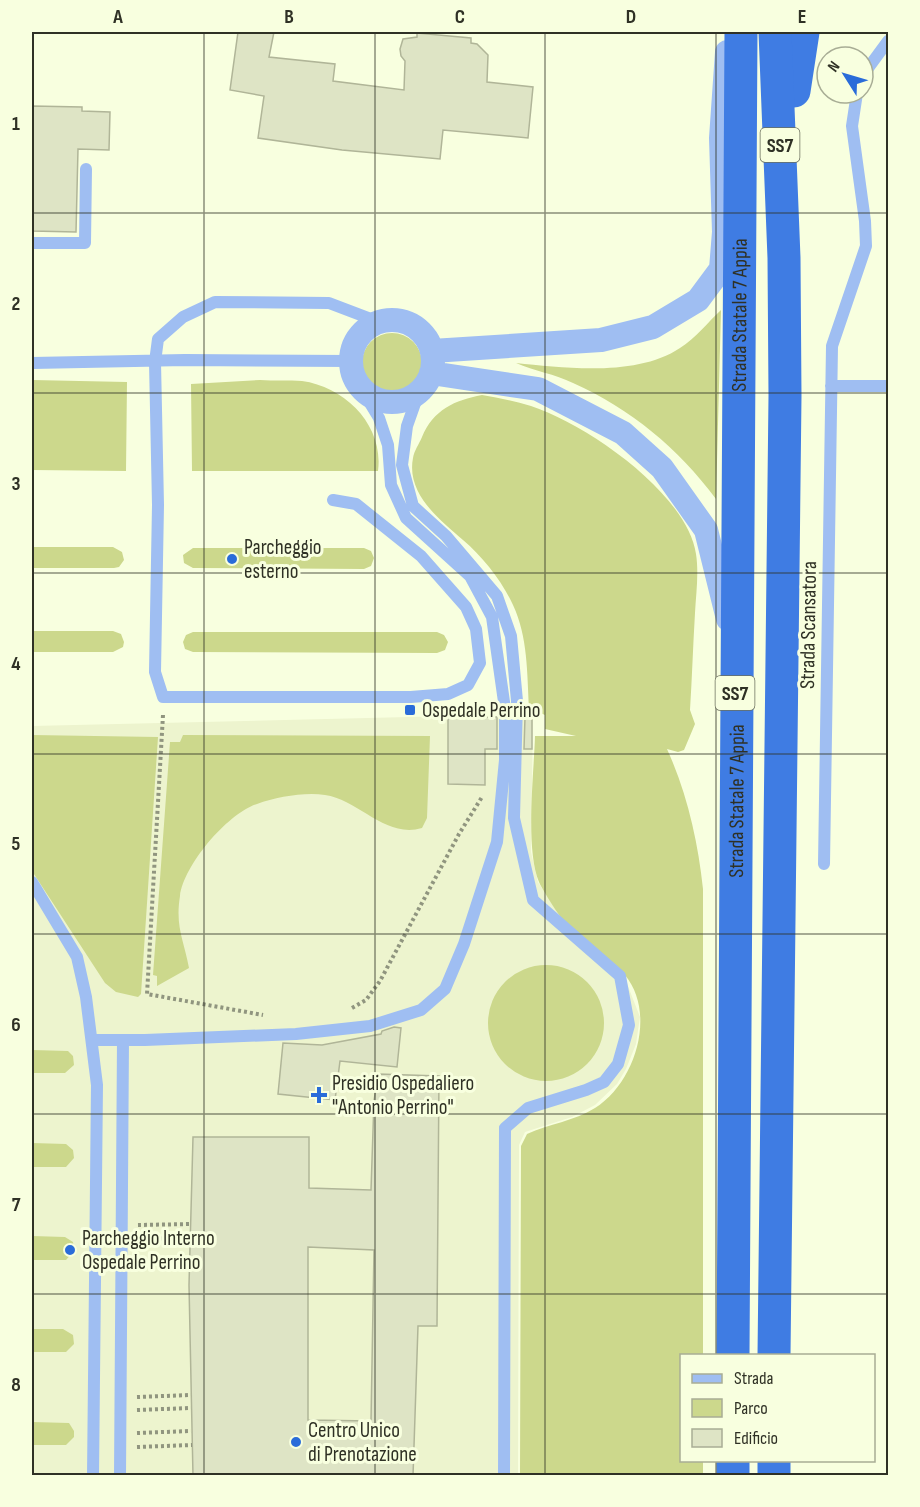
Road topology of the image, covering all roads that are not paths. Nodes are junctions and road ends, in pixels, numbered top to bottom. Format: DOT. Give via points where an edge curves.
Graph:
graph roads {
  1 [pos="733,32"];
  2 [pos="741,32"];
  3 [pos="776,32"];
  4 [pos="803,32"];
  5 [pos="888,41"];
  6 [pos="875,59"];
  7 [pos="855,105"];
  8 [pos="86,169"];
  9 [pos="32,243"];
  10 [pos="784,258"];
  11 [pos="379,322"];
  12 [pos="351,361"];
  13 [pos="155,362"];
  14 [pos="32,363"];
  15 [pos="427,372"];
  16 [pos="359,386"];
  17 [pos="831,386"];
  18 [pos="888,386"];
  19 [pos="333,500"];
  20 [pos="735,650"];
  21 [pos="824,864"];
  22 [pos="32,882"];
  23 [pos="92,1040"];
  24 [pos="123,1040"];
  25 [pos="733,1354"];
  26 [pos="774,1354"];
  27 [pos="93,1476"];
  28 [pos="120,1476"];
  29 [pos="504,1476"];
  1 -- 15 [label="street" via="729,38 723,96 721,269 698,300 653,327"];
  2 -- 20 [label="highway, Strada Statale 7 Appia / SS7"];
  3 -- 10 [label="highway, SS7"];
  4 -- 10 [label="highway" via="793,97"];
  5 -- 6 [label="lane"];
  7 -- 17 [label="lane, Strada Scansatora" via="852,126 866,246 832,346"];
  8 -- 9 [label="lane" via="85,243"];
  10 -- 26 [label="highway, Strada Statale 7 Appia / SS7"];
  11 -- 12 [label="street" via="359,338"];
  11 -- 13 [label="lane" via="329,303 215,302 183,317 158,339"];
  11 -- 15 [label="street" via="392,320 417,329 426,339"];
  12 -- 13 [label="lane"];
  12 -- 16 [label="street"];
  13 -- 14 [label="lane"];
  13 -- 19 [label="lane" via="155,672 164,698 411,697 448,694 468,685 480,663 476,629 466,607 421,556 356,504"];
  15 -- 16 [label="street" via="407,399 380,401"];
  15 -- 20 [label="street" via="538,389 623,433 662,468 706,530"];
  15 -- 29 [label="lane" via="407,426 402,465 413,506 446,536 497,596 511,636 517,701 514,818 533,900 620,976 629,1025 618,1064 604,1082 528,1108 505,1128"];
  16 -- 24 [label="lane" via="379,418 388,445 391,484 406,518 470,576 492,617 506,709 505,760 498,842 486,882 445,989 421,1010 370,1026 296,1034"];
  17 -- 18 [label="lane"];
  17 -- 21 [label="lane, Strada Scansatora"];
  20 -- 25 [label="highway, Strada Statale 7 Appia / SS7"];
  22 -- 23 [label="lane" via="77,957"];
  23 -- 24 [label="lane"];
  23 -- 27 [label="lane" via="98,1085"];
  24 -- 28 [label="lane"];
}
